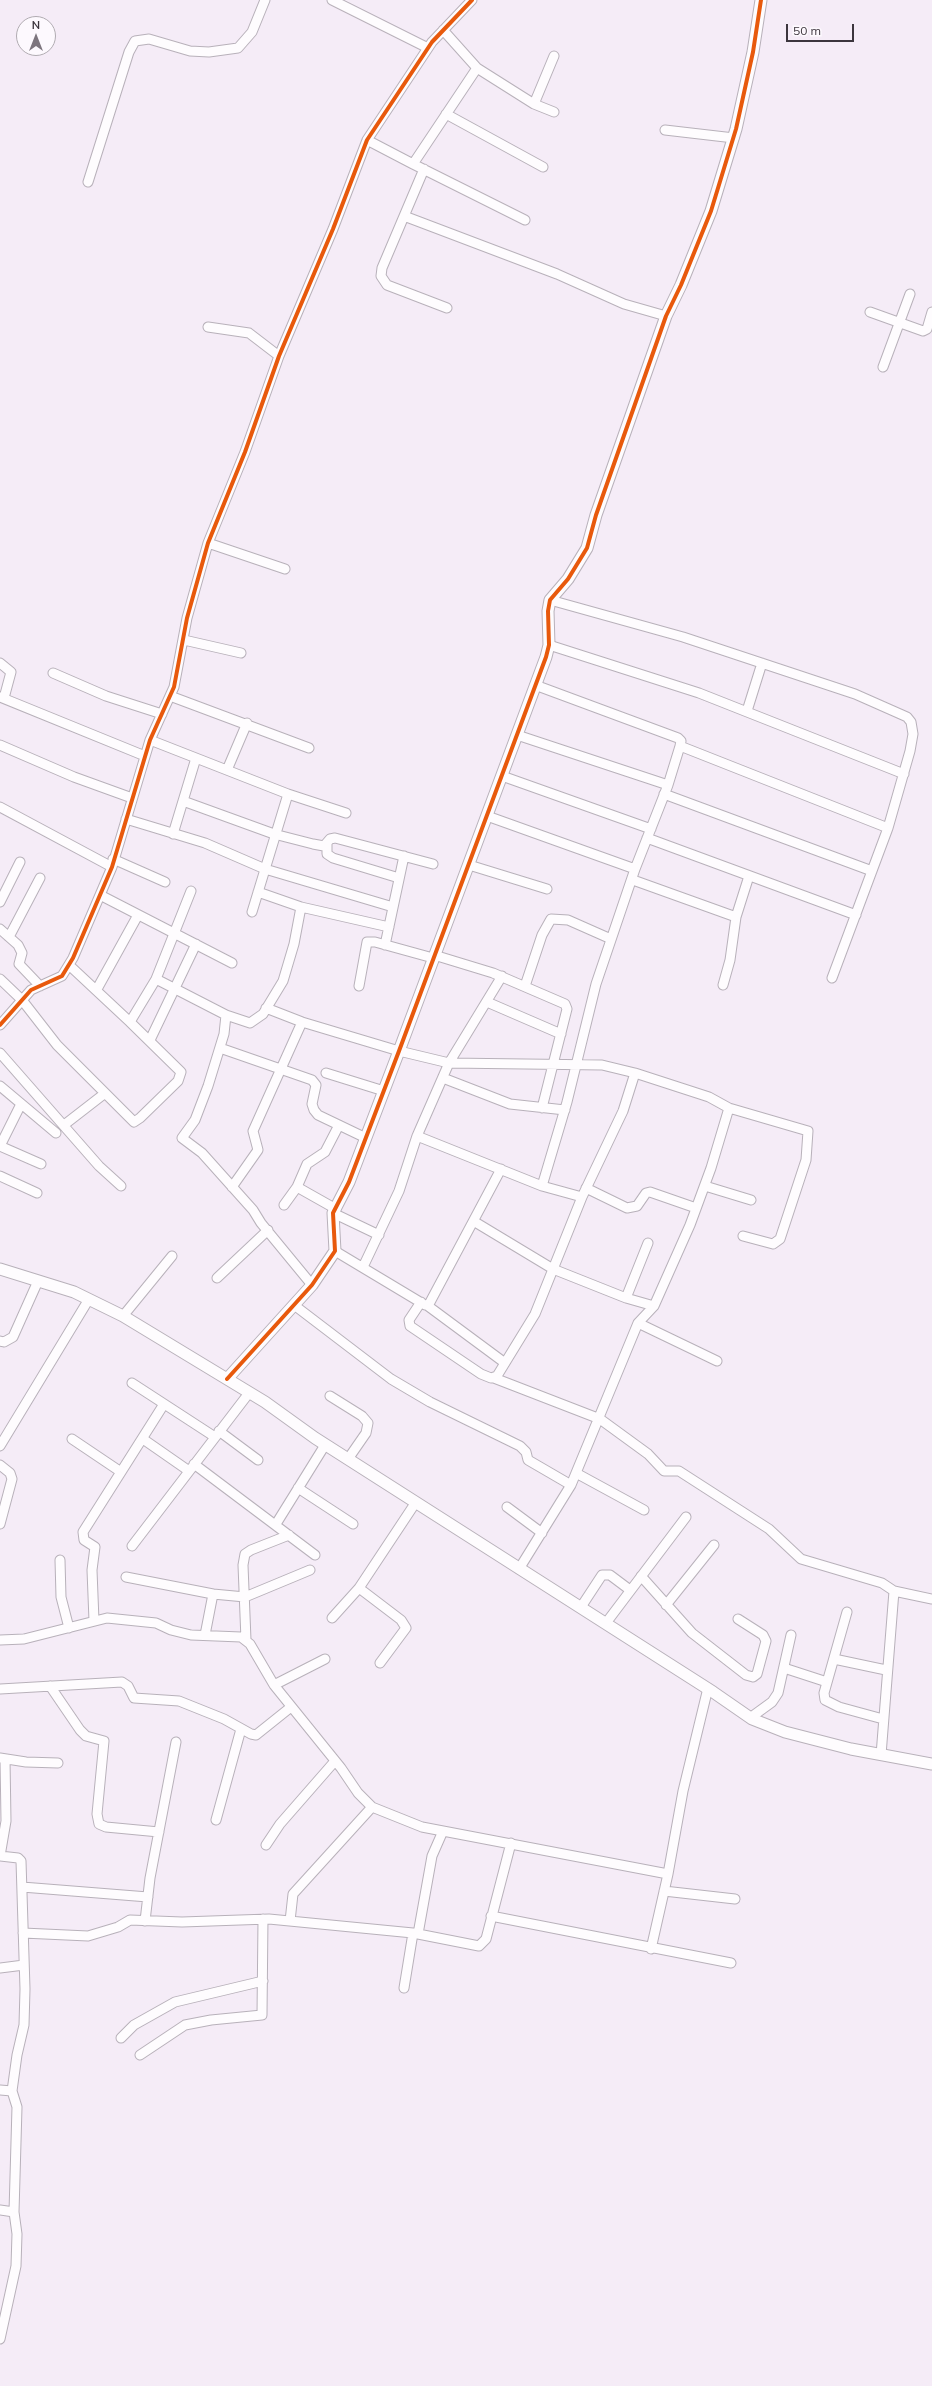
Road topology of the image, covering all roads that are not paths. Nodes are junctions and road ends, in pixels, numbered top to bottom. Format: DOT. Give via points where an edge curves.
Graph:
graph roads {
  1 [pos="266,0"];
  2 [pos="332,0"];
  3 [pos="472,0"];
  4 [pos="761,0"];
  5 [pos="443,30"];
  6 [pos="428,48"];
  7 [pos="554,56"];
  8 [pos="477,68"];
  9 [pos="534,104"];
  10 [pos="554,112"];
  11 [pos="446,114"];
  12 [pos="665,130"];
  13 [pos="734,138"];
  14 [pos="367,140"];
  15 [pos="413,164"];
  16 [pos="543,167"];
  17 [pos="424,169"];
  18 [pos="88,182"];
  19 [pos="404,216"];
  20 [pos="526,220"];
  21 [pos="910,294"];
  22 [pos="447,308"];
  23 [pos="870,312"];
  24 [pos="932,312"];
  25 [pos="666,316"];
  26 [pos="900,324"];
  27 [pos="208,327"];
  28 [pos="279,356"];
  29 [pos="883,367"];
  30 [pos="208,543"];
  31 [pos="285,569"];
  32 [pos="550,600"];
  33 [pos="184,640"];
  34 [pos="549,645"];
  35 [pos="241,653"];
  36 [pos="0,662"];
  37 [pos="762,663"];
  38 [pos="53,673"];
  39 [pos="535,685"];
  40 [pos="170,696"];
  41 [pos="2,697"];
  42 [pos="747,711"];
  43 [pos="162,714"];
  44 [pos="247,723"];
  45 [pos="517,735"];
  46 [pos="150,740"];
  47 [pos="0,745"];
  48 [pos="680,746"];
  49 [pos="309,748"];
  50 [pos="145,756"];
  51 [pos="196,758"];
  52 [pos="227,770"];
  53 [pos="904,774"];
  54 [pos="502,776"];
  55 [pos="668,785"];
  56 [pos="288,794"];
  57 [pos="664,794"];
  58 [pos="132,798"];
  59 [pos="183,801"];
  60 [pos="0,807"];
  61 [pos="346,813"];
  62 [pos="487,816"];
  63 [pos="126,819"];
  64 [pos="888,828"];
  65 [pos="651,829"];
  66 [pos="173,834"];
  67 [pos="274,834"];
  68 [pos="647,838"];
  69 [pos="326,844"];
  70 [pos="404,856"];
  71 [pos="20,862"];
  72 [pos="112,863"];
  73 [pos="433,864"];
  74 [pos="469,865"];
  75 [pos="265,869"];
  76 [pos="636,870"];
  77 [pos="872,871"];
  78 [pos="749,876"];
  79 [pos="40,878"];
  80 [pos="399,878"];
  81 [pos="633,880"];
  82 [pos="165,882"];
  83 [pos="547,889"];
  84 [pos="191,891"];
  85 [pos="258,892"];
  86 [pos="100,894"];
  87 [pos="0,902"];
  88 [pos="301,907"];
  89 [pos="393,907"];
  90 [pos="252,912"];
  91 [pos="138,914"];
  92 [pos="856,915"];
  93 [pos="736,917"];
  94 [pos="389,927"];
  95 [pos="0,929"];
  96 [pos="175,933"];
  97 [pos="9,937"];
  98 [pos="611,939"];
  99 [pos="196,944"];
  100 [pos="385,945"];
  101 [pos="434,957"];
  102 [pos="232,963"];
  103 [pos="69,965"];
  104 [pos="502,976"];
  105 [pos="832,978"];
  106 [pos="0,979"];
  107 [pos="156,979"];
  108 [pos="723,985"];
  109 [pos="40,986"];
  110 [pos="359,986"];
  111 [pos="525,986"];
  112 [pos="97,989"];
  113 [pos="175,989"];
  114 [pos="22,1000"];
  115 [pos="487,1002"];
  116 [pos="266,1008"];
  117 [pos="226,1015"];
  118 [pos="130,1022"];
  119 [pos="302,1022"];
  120 [pos="0,1025"];
  121 [pos="561,1034"];
  122 [pos="150,1040"];
  123 [pos="220,1048"];
  124 [pos="399,1051"];
  125 [pos="0,1053"];
  126 [pos="449,1063"];
  127 [pos="552,1064"];
  128 [pos="577,1064"];
  129 [pos="281,1070"];
  130 [pos="326,1072"];
  131 [pos="635,1072"];
  132 [pos="443,1078"];
  133 [pos="0,1086"];
  134 [pos="384,1091"];
  135 [pos="104,1094"];
  136 [pos="21,1104"];
  137 [pos="542,1108"];
  138 [pos="729,1108"];
  139 [pos="565,1110"];
  140 [pos="64,1125"];
  141 [pos="340,1125"];
  142 [pos="56,1133"];
  143 [pos="417,1136"];
  144 [pos="366,1138"];
  145 [pos="0,1146"];
  146 [pos="41,1164"];
  147 [pos="501,1169"];
  148 [pos="0,1176"];
  149 [pos="121,1186"];
  150 [pos="542,1186"];
  151 [pos="704,1186"];
  152 [pos="232,1187"];
  153 [pos="297,1187"];
  154 [pos="586,1188"];
  155 [pos="37,1193"];
  156 [pos="582,1197"];
  157 [pos="751,1200"];
  158 [pos="284,1205"];
  159 [pos="696,1208"];
  160 [pos="334,1211"];
  161 [pos="474,1222"];
  162 [pos="268,1230"];
  163 [pos="379,1235"];
  164 [pos="743,1236"];
  165 [pos="648,1243"];
  166 [pos="335,1252"];
  167 [pos="172,1256"];
  168 [pos="363,1267"];
  169 [pos="553,1269"];
  170 [pos="0,1270"];
  171 [pos="217,1278"];
  172 [pos="38,1281"];
  173 [pos="312,1285"];
  174 [pos="626,1298"];
  175 [pos="89,1299"];
  176 [pos="424,1304"];
  177 [pos="294,1305"];
  178 [pos="654,1306"];
  179 [pos="123,1316"];
  180 [pos="638,1323"];
  181 [pos="0,1341"];
  182 [pos="717,1361"];
  183 [pos="505,1363"];
  184 [pos="494,1378"];
  185 [pos="227,1379"];
  186 [pos="132,1382"];
  187 [pos="249,1392"];
  188 [pos="330,1396"];
  189 [pos="164,1404"];
  190 [pos="600,1419"];
  191 [pos="217,1434"];
  192 [pos="72,1439"];
  193 [pos="143,1439"];
  194 [pos="325,1445"];
  195 [pos="0,1446"];
  196 [pos="348,1459"];
  197 [pos="258,1460"];
  198 [pos="0,1465"];
  199 [pos="192,1467"];
  200 [pos="121,1472"];
  201 [pos="576,1473"];
  202 [pos="571,1486"];
  203 [pos="298,1488"];
  204 [pos="416,1502"];
  205 [pos="507,1507"];
  206 [pos="644,1510"];
  207 [pos="686,1517"];
  208 [pos="0,1524"];
  209 [pos="276,1524"];
  210 [pos="353,1524"];
  211 [pos="542,1533"];
  212 [pos="289,1535"];
  213 [pos="714,1545"];
  214 [pos="132,1546"];
  215 [pos="315,1555"];
  216 [pos="60,1560"];
  217 [pos="519,1569"];
  218 [pos="310,1570"];
  219 [pos="640,1576"];
  220 [pos="126,1577"];
  221 [pos="359,1588"];
  222 [pos="630,1590"];
  223 [pos="894,1591"];
  224 [pos="213,1594"];
  225 [pos="244,1597"];
  226 [pos="932,1599"];
  227 [pos="666,1605"];
  228 [pos="581,1607"];
  229 [pos="848,1612"];
  230 [pos="332,1618"];
  231 [pos="738,1619"];
  232 [pos="94,1621"];
  233 [pos="606,1624"];
  234 [pos="69,1628"];
  235 [pos="205,1636"];
  236 [pos="791,1636"];
  237 [pos="0,1640"];
  238 [pos="246,1640"];
  239 [pos="834,1658"];
  240 [pos="325,1659"];
  241 [pos="380,1663"];
  242 [pos="784,1668"];
  243 [pos="886,1670"];
  244 [pos="827,1682"];
  245 [pos="274,1685"];
  246 [pos="50,1686"];
  247 [pos="708,1688"];
  248 [pos="0,1689"];
  249 [pos="291,1707"];
  250 [pos="750,1718"];
  251 [pos="883,1719"];
  252 [pos="241,1729"];
  253 [pos="176,1742"];
  254 [pos="881,1755"];
  255 [pos="2,1758"];
  256 [pos="335,1761"];
  257 [pos="58,1763"];
  258 [pos="932,1764"];
  259 [pos="372,1807"];
  260 [pos="216,1820"];
  261 [pos="443,1831"];
  262 [pos="159,1832"];
  263 [pos="510,1843"];
  264 [pos="266,1845"];
  265 [pos="0,1856"];
  266 [pos="668,1874"];
  267 [pos="22,1887"];
  268 [pos="664,1891"];
  269 [pos="148,1897"];
  270 [pos="735,1899"];
  271 [pos="491,1916"];
  272 [pos="263,1919"];
  273 [pos="145,1921"];
  274 [pos="290,1921"];
  275 [pos="23,1933"];
  276 [pos="416,1933"];
  277 [pos="652,1949"];
  278 [pos="731,1963"];
  279 [pos="24,1965"];
  280 [pos="0,1968"];
  281 [pos="263,1981"];
  282 [pos="404,1988"];
  283 [pos="121,2038"];
  284 [pos="140,2055"];
  285 [pos="0,2090"];
  286 [pos="12,2091"];
  287 [pos="0,2210"];
  288 [pos="14,2212"];
  289 [pos="2,2324"];
  290 [pos="0,2339"];
  1 -- 18 [label="street" via="252,32 238,48 227,51 190,51 149,40 135,40"];
  2 -- 6 [label="street"];
  3 -- 5 [label="street"];
  4 -- 13 [label="street" via="753,52"];
  5 -- 6 [label="street"];
  5 -- 8 [label="street"];
  6 -- 14 [label="street"];
  7 -- 9 [label="street"];
  8 -- 9 [label="street"];
  8 -- 11 [label="street"];
  9 -- 10 [label="street"];
  11 -- 15 [label="street"];
  11 -- 16 [label="street"];
  12 -- 13 [label="street"];
  13 -- 25 [label="street" via="711,211"];
  14 -- 15 [label="street"];
  14 -- 28 [label="street" via="333,229"];
  15 -- 17 [label="street"];
  17 -- 19 [label="street"];
  17 -- 20 [label="street"];
  19 -- 22 [label="street" via="382,268 383,281"];
  19 -- 25 [label="street" via="557,274 624,304"];
  21 -- 26 [label="street"];
  23 -- 26 [label="street"];
  24 -- 26 [label="street" via="925,331"];
  25 -- 32 [label="street" via="596,515 587,548 568,579"];
  26 -- 29 [label="street"];
  27 -- 28 [label="street" via="250,333"];
  28 -- 30 [label="street" via="245,452"];
  30 -- 31 [label="street"];
  30 -- 33 [label="street" via="187,618"];
  32 -- 34 [label="street"];
  32 -- 37 [label="street" via="683,637"];
  33 -- 35 [label="street"];
  33 -- 40 [label="street" via="179,669"];
  34 -- 39 [label="street"];
  34 -- 42 [label="street" via="662,680"];
  36 -- 41 [label="street" via="11,672"];
  37 -- 42 [label="street"];
  37 -- 53 [label="street" via="855,694 907,717 911,722 913,734"];
  38 -- 43 [label="street" via="106,696"];
  39 -- 45 [label="street"];
  39 -- 48 [label="street" via="669,733 681,741"];
  40 -- 43 [label="street"];
  40 -- 44 [label="street"];
  41 -- 50 [label="street"];
  42 -- 53 [label="street"];
  43 -- 46 [label="street"];
  44 -- 49 [label="street"];
  44 -- 52 [label="street"];
  45 -- 54 [label="street"];
  45 -- 55 [label="street"];
  46 -- 50 [label="street"];
  46 -- 51 [label="street"];
  47 -- 58 [label="street" via="74,777"];
  48 -- 55 [label="street"];
  48 -- 64 [label="street"];
  50 -- 58 [label="street"];
  51 -- 52 [label="street"];
  51 -- 59 [label="street"];
  52 -- 56 [label="street"];
  53 -- 64 [label="street"];
  54 -- 62 [label="street"];
  54 -- 65 [label="street"];
  55 -- 57 [label="street"];
  56 -- 61 [label="street"];
  56 -- 67 [label="street"];
  57 -- 65 [label="street"];
  57 -- 77 [label="street"];
  58 -- 63 [label="street"];
  59 -- 66 [label="street"];
  59 -- 67 [label="street"];
  60 -- 72 [label="street"];
  62 -- 74 [label="street"];
  62 -- 76 [label="street"];
  63 -- 66 [label="street"];
  63 -- 72 [label="street"];
  64 -- 77 [label="street"];
  65 -- 68 [label="street"];
  66 -- 75 [label="street" via="205,843"];
  67 -- 69 [label="street" via="320,846"];
  67 -- 75 [label="street"];
  68 -- 76 [label="street"];
  68 -- 78 [label="street"];
  69 -- 70 [label="street" via="330,838 335,838"];
  69 -- 80 [label="street" via="327,854 333,858"];
  70 -- 73 [label="street"];
  70 -- 80 [label="street"];
  71 -- 87 [label="street"];
  72 -- 82 [label="street"];
  72 -- 86 [label="street"];
  74 -- 83 [label="street"];
  74 -- 101 [label="street"];
  75 -- 85 [label="street"];
  75 -- 89 [label="street"];
  76 -- 81 [label="street"];
  77 -- 92 [label="street"];
  78 -- 92 [label="street"];
  78 -- 93 [label="street"];
  79 -- 97 [label="street"];
  80 -- 89 [label="street"];
  81 -- 93 [label="street"];
  81 -- 98 [label="street"];
  84 -- 96 [label="street"];
  85 -- 88 [label="street"];
  85 -- 90 [label="street"];
  86 -- 91 [label="street"];
  86 -- 103 [label="street"];
  88 -- 94 [label="street"];
  88 -- 116 [label="street" via="283,981"];
  89 -- 94 [label="street"];
  91 -- 96 [label="street"];
  91 -- 112 [label="street"];
  92 -- 105 [label="street"];
  93 -- 108 [label="street" via="730,960"];
  94 -- 100 [label="street"];
  95 -- 97 [label="street"];
  96 -- 99 [label="street"];
  96 -- 107 [label="street"];
  97 -- 109 [label="street" via="22,953 19,964"];
  98 -- 111 [label="street" via="568,920 551,919 542,935"];
  98 -- 128 [label="street" via="596,984"];
  99 -- 102 [label="street"];
  99 -- 113 [label="street"];
  100 -- 101 [label="street"];
  100 -- 110 [label="street" via="371,941 366,944"];
  101 -- 104 [label="street"];
  101 -- 124 [label="street"];
  103 -- 109 [label="street" via="62,976"];
  103 -- 112 [label="street"];
  104 -- 111 [label="street"];
  104 -- 115 [label="street"];
  106 -- 114 [label="street"];
  107 -- 113 [label="street"];
  107 -- 118 [label="street"];
  109 -- 114 [label="street" via="31,990"];
  111 -- 121 [label="street" via="565,1004"];
  112 -- 118 [label="street"];
  113 -- 117 [label="street"];
  113 -- 122 [label="street"];
  114 -- 120 [label="street"];
  114 -- 135 [label="street" via="42,1028"];
  115 -- 121 [label="street"];
  115 -- 126 [label="street"];
  116 -- 117 [label="street" via="263,1014 250,1023"];
  116 -- 119 [label="street"];
  117 -- 123 [label="street"];
  118 -- 122 [label="street"];
  119 -- 124 [label="street"];
  119 -- 129 [label="street"];
  121 -- 127 [label="street"];
  122 -- 135 [label="street" via="180,1068 178,1081 134,1122"];
  123 -- 129 [label="street"];
  123 -- 152 [label="street" via="195,1120 182,1138 202,1153"];
  124 -- 126 [label="street"];
  124 -- 134 [label="street"];
  125 -- 140 [label="street"];
  126 -- 127 [label="street"];
  126 -- 132 [label="street"];
  127 -- 128 [label="street"];
  127 -- 137 [label="street"];
  128 -- 131 [label="street" via="602,1064"];
  128 -- 139 [label="street"];
  129 -- 141 [label="street" via="315,1082 314,1110 318,1115"];
  129 -- 152 [label="street" via="253,1131 258,1146 256,1156"];
  130 -- 134 [label="street"];
  131 -- 138 [label="street" via="709,1097"];
  131 -- 154 [label="street" via="623,1111"];
  132 -- 137 [label="street" via="510,1104"];
  132 -- 143 [label="street"];
  133 -- 136 [label="street"];
  134 -- 144 [label="street"];
  135 -- 140 [label="street"];
  136 -- 142 [label="street"];
  136 -- 145 [label="street"];
  137 -- 139 [label="street"];
  138 -- 151 [label="street"];
  138 -- 164 [label="street" via="808,1131 806,1160 780,1239 773,1244"];
  139 -- 150 [label="street"];
  140 -- 149 [label="street" via="99,1166"];
  141 -- 144 [label="street"];
  141 -- 153 [label="street" via="325,1152 307,1164"];
  143 -- 147 [label="street"];
  143 -- 163 [label="street" via="399,1191"];
  144 -- 160 [label="street" via="349,1182"];
  145 -- 146 [label="street"];
  147 -- 150 [label="street"];
  147 -- 161 [label="street"];
  148 -- 155 [label="street"];
  150 -- 156 [label="street"];
  151 -- 157 [label="street"];
  151 -- 159 [label="street"];
  152 -- 162 [label="street"];
  153 -- 158 [label="street"];
  153 -- 160 [label="street"];
  154 -- 156 [label="street"];
  154 -- 159 [label="street" via="627,1208 637,1206 646,1193 650,1192"];
  156 -- 169 [label="street"];
  159 -- 178 [label="street"];
  160 -- 163 [label="street"];
  160 -- 166 [label="street"];
  161 -- 169 [label="street"];
  161 -- 176 [label="street"];
  162 -- 171 [label="street"];
  162 -- 173 [label="street"];
  163 -- 168 [label="street"];
  165 -- 174 [label="street"];
  166 -- 168 [label="street"];
  166 -- 173 [label="street"];
  167 -- 179 [label="street"];
  168 -- 176 [label="street"];
  169 -- 174 [label="street"];
  169 -- 183 [label="street" via="535,1314"];
  170 -- 172 [label="street"];
  172 -- 175 [label="street"];
  172 -- 181 [label="street" via="13,1337 4,1342"];
  173 -- 177 [label="street"];
  174 -- 178 [label="street"];
  175 -- 179 [label="street"];
  175 -- 195 [label="street"];
  176 -- 183 [label="street"];
  176 -- 184 [label="street" via="409,1320 410,1326 481,1374"];
  177 -- 185 [label="street"];
  177 -- 202 [label="street" via="391,1379 430,1402 520,1446 526,1452 528,1460"];
  178 -- 180 [label="street"];
  179 -- 185 [label="street"];
  180 -- 182 [label="street"];
  180 -- 190 [label="street"];
  183 -- 184 [label="street"];
  184 -- 190 [label="street"];
  185 -- 187 [label="street"];
  186 -- 189 [label="street"];
  187 -- 191 [label="street"];
  187 -- 194 [label="street"];
  188 -- 196 [label="street" via="362,1416 368,1423 366,1433"];
  189 -- 191 [label="street"];
  189 -- 193 [label="street"];
  190 -- 201 [label="street"];
  190 -- 223 [label="street" via="648,1454 664,1471 680,1471 769,1529 801,1559 882,1583"];
  191 -- 197 [label="street"];
  191 -- 199 [label="street"];
  192 -- 200 [label="street"];
  193 -- 199 [label="street"];
  193 -- 200 [label="street"];
  194 -- 196 [label="street"];
  194 -- 203 [label="street"];
  196 -- 204 [label="street"];
  198 -- 208 [label="street" via="10,1473 12,1479"];
  199 -- 209 [label="street"];
  199 -- 214 [label="street"];
  200 -- 232 [label="street" via="82,1535 84,1540 95,1547 92,1570"];
  201 -- 202 [label="street"];
  201 -- 206 [label="street"];
  202 -- 211 [label="street"];
  203 -- 209 [label="street"];
  203 -- 210 [label="street"];
  204 -- 217 [label="street"];
  204 -- 221 [label="street"];
  205 -- 211 [label="street"];
  207 -- 219 [label="street"];
  209 -- 212 [label="street"];
  211 -- 217 [label="street"];
  212 -- 215 [label="street"];
  212 -- 225 [label="street" via="245,1554"];
  213 -- 227 [label="street"];
  216 -- 234 [label="street" via="61,1597"];
  217 -- 228 [label="street"];
  218 -- 225 [label="street"];
  219 -- 222 [label="street"];
  219 -- 227 [label="street"];
  220 -- 224 [label="street"];
  221 -- 230 [label="street"];
  221 -- 241 [label="street" via="401,1620 406,1628"];
  222 -- 228 [label="street" via="610,1575 602,1575"];
  222 -- 233 [label="street"];
  223 -- 226 [label="street"];
  223 -- 243 [label="street"];
  224 -- 225 [label="street"];
  224 -- 235 [label="street"];
  225 -- 238 [label="street"];
  227 -- 231 [label="street" via="692,1633 746,1675 753,1677 757,1674 766,1641 763,1636"];
  228 -- 233 [label="street"];
  229 -- 239 [label="street"];
  232 -- 234 [label="street"];
  232 -- 235 [label="street" via="106,1618 145,1621 171,1630"];
  233 -- 247 [label="street"];
  234 -- 237 [label="street" via="24,1639"];
  235 -- 238 [label="street" via="241,1637"];
  236 -- 242 [label="street"];
  238 -- 245 [label="street"];
  239 -- 243 [label="street"];
  239 -- 244 [label="street"];
  240 -- 245 [label="street"];
  242 -- 244 [label="street"];
  242 -- 250 [label="street" via="778,1693 772,1702"];
  243 -- 251 [label="street"];
  244 -- 251 [label="street" via="824,1697 827,1702"];
  245 -- 249 [label="street"];
  246 -- 248 [label="street"];
  246 -- 252 [label="street" via="122,1682 128,1686 134,1698 179,1700"];
  246 -- 262 [label="street" via="80,1730 86,1736 104,1742 97,1814 99,1824 106,1827"];
  247 -- 250 [label="street"];
  247 -- 266 [label="street" via="683,1791"];
  249 -- 252 [label="street" via="261,1733 251,1734"];
  249 -- 256 [label="street"];
  250 -- 254 [label="street" via="785,1732"];
  251 -- 254 [label="street"];
  252 -- 260 [label="street"];
  253 -- 262 [label="street"];
  254 -- 258 [label="street"];
  255 -- 257 [label="street"];
  255 -- 265 [label="street" via="6,1821"];
  256 -- 259 [label="street" via="358,1793"];
  256 -- 264 [label="street" via="289,1813"];
  259 -- 261 [label="street" via="422,1827"];
  259 -- 274 [label="street" via="293,1894"];
  261 -- 263 [label="street"];
  261 -- 276 [label="street" via="432,1856"];
  262 -- 269 [label="street"];
  263 -- 266 [label="street"];
  263 -- 271 [label="street"];
  265 -- 267 [label="street" via="20,1859"];
  266 -- 268 [label="street"];
  267 -- 269 [label="street"];
  267 -- 275 [label="street"];
  268 -- 270 [label="street"];
  268 -- 277 [label="street"];
  269 -- 273 [label="street"];
  271 -- 276 [label="street" via="484,1943 479,1946"];
  271 -- 277 [label="street"];
  272 -- 273 [label="street"];
  272 -- 274 [label="street"];
  272 -- 281 [label="street"];
  273 -- 275 [label="street" via="130,1920 118,1927 88,1936"];
  274 -- 276 [label="street"];
  275 -- 279 [label="street"];
  276 -- 282 [label="street"];
  277 -- 278 [label="street"];
  279 -- 280 [label="street"];
  279 -- 286 [label="street" via="24,2025"];
  281 -- 283 [label="street" via="176,2002 134,2025"];
  281 -- 284 [label="street" via="262,2015 185,2025"];
  285 -- 286 [label="street"];
  286 -- 288 [label="street" via="17,2107"];
  287 -- 288 [label="street"];
  288 -- 289 [label="street" via="16,2266"];
  289 -- 290 [label="street"];
}
